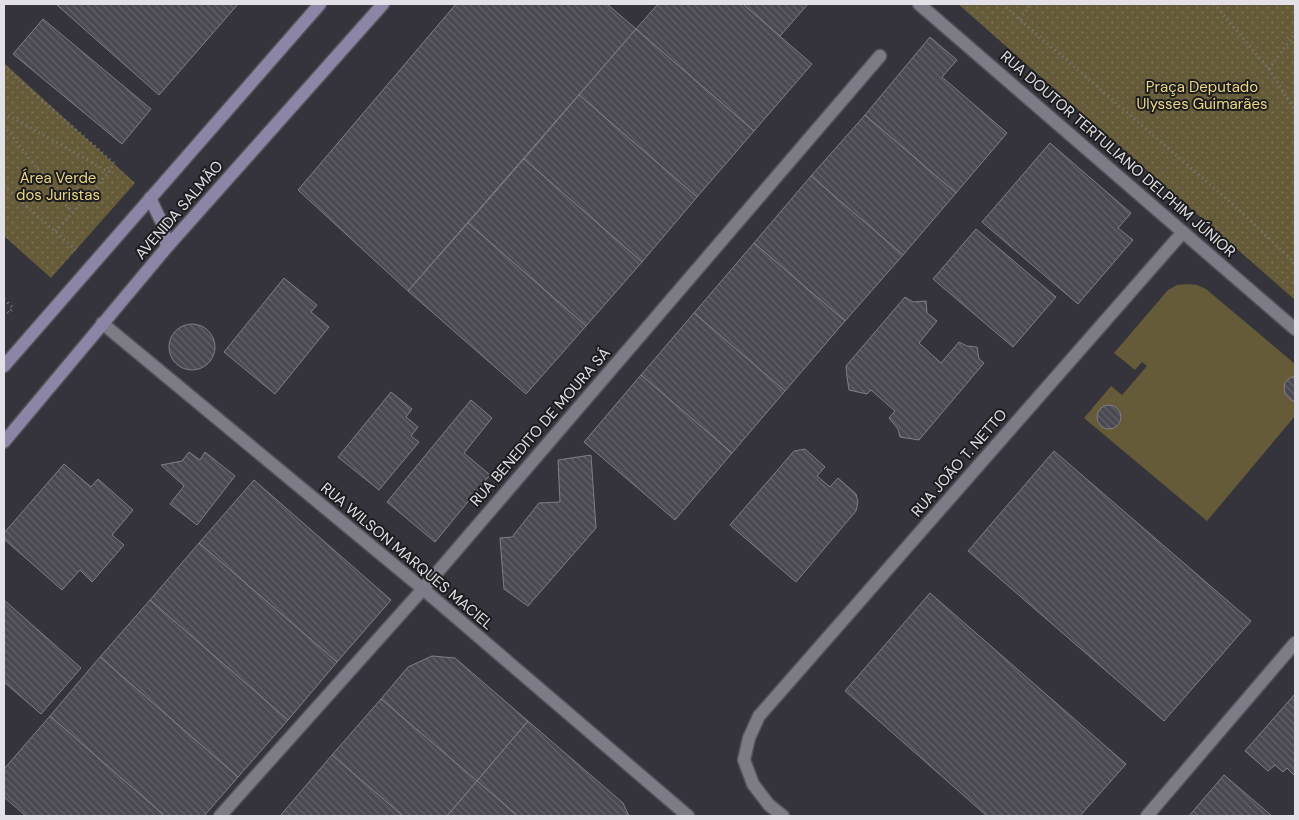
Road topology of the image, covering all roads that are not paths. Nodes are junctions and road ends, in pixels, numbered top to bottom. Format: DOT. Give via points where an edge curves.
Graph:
graph roads {
  1 [pos="320,4"];
  2 [pos="383,4"];
  3 [pos="919,4"];
  4 [pos="880,56"];
  5 [pos="150,198"];
  6 [pos="1183,232"];
  7 [pos="167,247"];
  8 [pos="102,323"];
  9 [pos="1295,329"];
  10 [pos="4,366"];
  11 [pos="4,442"];
  12 [pos="423,589"];
  13 [pos="1295,643"];
  14 [pos="220,816"];
  15 [pos="688,816"];
  16 [pos="783,816"];
  17 [pos="1147,816"];
  1 -- 5 [label="street, AVENIDA SALMÃO"];
  2 -- 7 [label="street, AVENIDA SALMÃO"];
  3 -- 6 [label="street, RUA DOUTOR TERTULIANO DELPHIM JÚNIOR"];
  4 -- 12 [label="street, RUA BENEDITO DE MOURA SÁ"];
  5 -- 7 [label="street" via="162,223"];
  5 -- 10 [label="street, AVENIDA SALMÃO"];
  6 -- 9 [label="street, RUA DOUTOR TERTULIANO DELPHIM JÚNIOR"];
  6 -- 16 [label="street, RUA JOÃO T. NETTO" via="759,716 744,760 753,784 769,805"];
  7 -- 8 [label="street, AVENIDA SALMÃO"];
  8 -- 11 [label="street, AVENIDA SALMÃO"];
  8 -- 12 [label="street, RUA WILSON MARQUES MACIEL"];
  12 -- 14 [label="street, RUA BENEDITO DE MOURA SÁ"];
  12 -- 15 [label="street, RUA WILSON MARQUES MACIEL"];
  13 -- 17 [label="street"];
}
